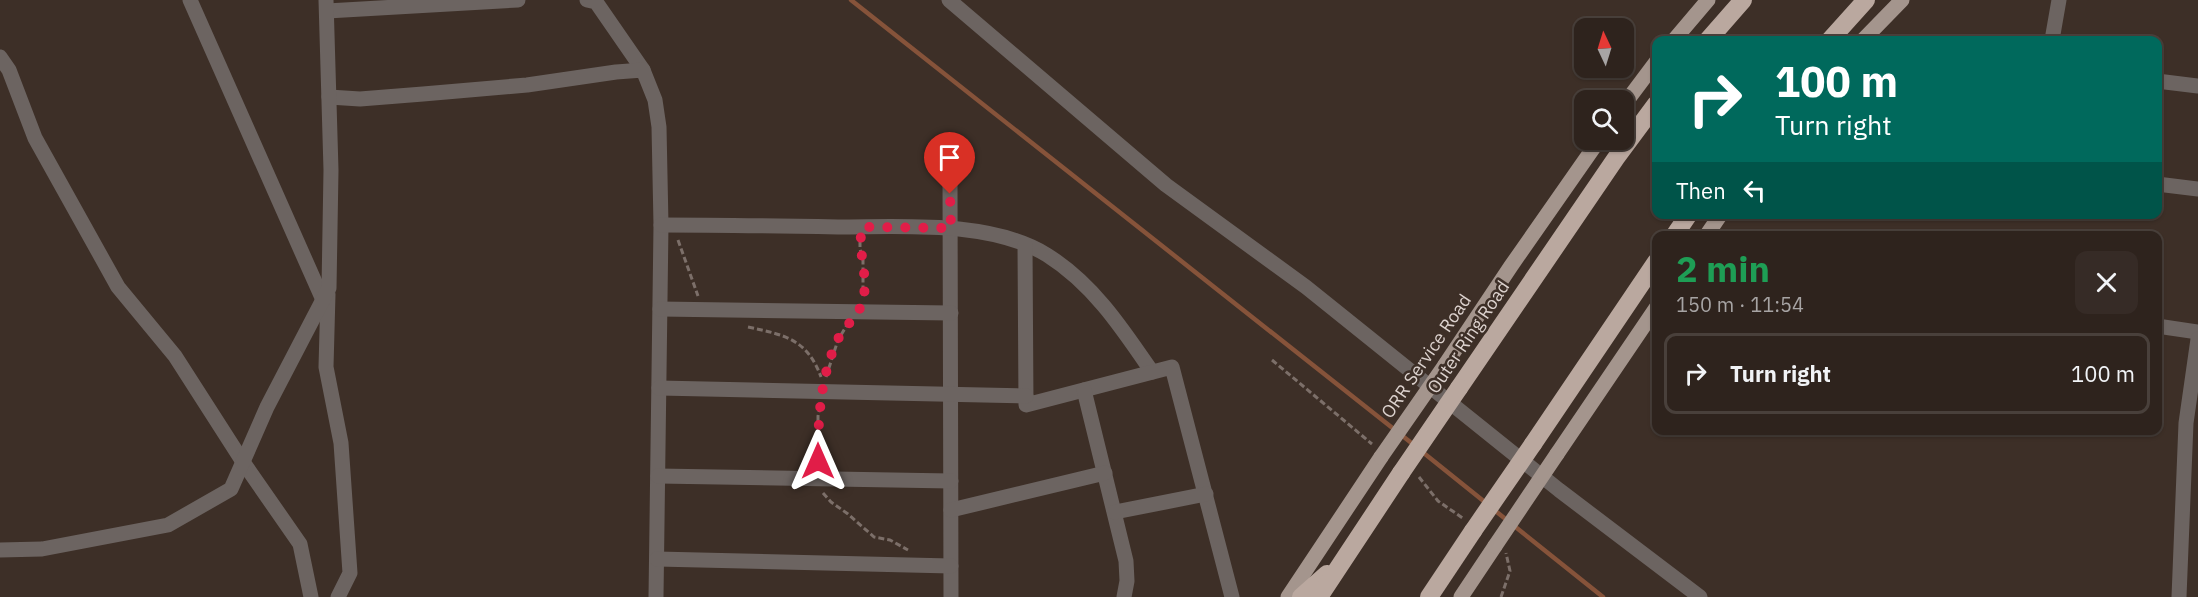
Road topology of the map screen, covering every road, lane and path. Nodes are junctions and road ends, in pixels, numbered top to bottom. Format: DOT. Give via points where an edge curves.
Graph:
graph roads {
  1 [pos="190,0"];
  2 [pos="518,0"];
  3 [pos="587,0"];
  4 [pos="950,0"];
  5 [pos="1708,0"];
  6 [pos="1743,0"];
  7 [pos="1866,0"];
  8 [pos="1902,0"];
  9 [pos="2059,0"];
  10 [pos="326,6"];
  11 [pos="1677,36"];
  12 [pos="1712,36"];
  13 [pos="1834,36"];
  14 [pos="1867,36"];
  15 [pos="2053,36"];
  16 [pos="0,57"];
  17 [pos="1652,67"];
  18 [pos="643,70"];
  19 [pos="2162,82"];
  20 [pos="2198,86"];
  21 [pos="1634,91"];
  22 [pos="329,97"];
  23 [pos="1652,110"];
  24 [pos="1592,150"];
  25 [pos="950,178"];
  26 [pos="2162,185"];
  27 [pos="2198,189"];
  28 [pos="661,225"];
  29 [pos="862,227"];
  30 [pos="951,228"];
  31 [pos="1025,245"];
  32 [pos="1652,268"];
  33 [pos="326,294"];
  34 [pos="660,309"];
  35 [pos="857,312"];
  36 [pos="951,314"];
  37 [pos="1652,314"];
  38 [pos="2162,328"];
  39 [pos="2198,341"];
  40 [pos="1152,372"];
  41 [pos="659,388"];
  42 [pos="1084,390"];
  43 [pos="822,392"];
  44 [pos="951,395"];
  45 [pos="1026,396"];
  46 [pos="2192,430"];
  47 [pos="243,462"];
  48 [pos="1105,473"];
  49 [pos="658,476"];
  50 [pos="818,478"];
  51 [pos="951,481"];
  52 [pos="1206,494"];
  53 [pos="951,510"];
  54 [pos="1115,512"];
  55 [pos="0,550"];
  56 [pos="1344,559"];
  57 [pos="657,560"];
  58 [pos="921,565"];
  59 [pos="951,566"];
  60 [pos="311,597"];
  61 [pos="338,597"];
  62 [pos="656,597"];
  63 [pos="951,597"];
  64 [pos="1124,597"];
  65 [pos="1232,597"];
  66 [pos="1288,597"];
  67 [pos="1301,597"];
  68 [pos="1319,597"];
  69 [pos="1429,597"];
  70 [pos="1461,597"];
  71 [pos="1700,597"];
  72 [pos="2179,597"];
  1 -- 33 [label="street"];
  2 -- 10 [label="street"];
  3 -- 18 [label="street" via="596,2"];
  4 -- 71 [label="street" via="1166,185 1306,286 1559,490"];
  5 -- 11 [label="main road"];
  6 -- 12 [label="highway"];
  7 -- 13 [label="highway"];
  8 -- 14 [label="main road"];
  9 -- 15 [label="street"];
  10 -- 22 [label="street"];
  16 -- 47 [label="street" via="9,70 35,138 118,287 175,356"];
  17 -- 21 [label="main road"];
  18 -- 22 [label="street" via="423,94"];
  18 -- 28 [label="street" via="655,100 659,127"];
  19 -- 20 [label="street"];
  22 -- 33 [label="street" via="331,170"];
  23 -- 56 [label="highway, Outer Ring Road, bridge"];
  24 -- 66 [label="main road, ORR Service Road, bridge"];
  25 -- 30 [label="street"];
  26 -- 27 [label="street"];
  28 -- 29 [label="street"];
  28 -- 34 [label="street"];
  29 -- 30 [label="street"];
  29 -- 35 [label="path" via="864,290"];
  30 -- 31 [label="street"];
  30 -- 36 [label="street"];
  31 -- 40 [label="street" via="1045,254 1084,285 1116,319"];
  31 -- 45 [label="street"];
  32 -- 69 [label="highway, bridge"];
  33 -- 47 [label="street"];
  33 -- 61 [label="street" via="326,367 341,443 350,573"];
  34 -- 35 [label="street"];
  34 -- 41 [label="street"];
  35 -- 36 [label="street"];
  35 -- 43 [label="path" via="838,340"];
  36 -- 44 [label="street"];
  37 -- 70 [label="main road, bridge"];
  38 -- 39 [label="street"];
  39 -- 46 [label="street"];
  40 -- 42 [label="street"];
  40 -- 52 [label="street" via="1173,367"];
  41 -- 43 [label="street"];
  41 -- 49 [label="street"];
  42 -- 45 [label="street" via="1026,405"];
  42 -- 48 [label="street"];
  43 -- 44 [label="street"];
  43 -- 50 [label="path"];
  44 -- 45 [label="street"];
  44 -- 51 [label="street"];
  46 -- 72 [label="street"];
  47 -- 55 [label="street" via="231,489 168,525 42,549"];
  47 -- 60 [label="street" via="300,544"];
  48 -- 53 [label="street"];
  48 -- 54 [label="street"];
  49 -- 50 [label="street"];
  49 -- 57 [label="street"];
  50 -- 51 [label="street"];
  50 -- 58 [label="path" via="820,488 831,502 874,537 909,550"];
  51 -- 53 [label="street"];
  52 -- 54 [label="street"];
  52 -- 65 [label="street"];
  53 -- 59 [label="street"];
  54 -- 64 [label="street" via="1126,561"];
  56 -- 67 [label="highway"];
  56 -- 68 [label="highway, Outer Ring Road"];
  57 -- 58 [label="street"];
  57 -- 62 [label="street"];
  58 -- 59 [label="street"];
  59 -- 63 [label="street"];
}
